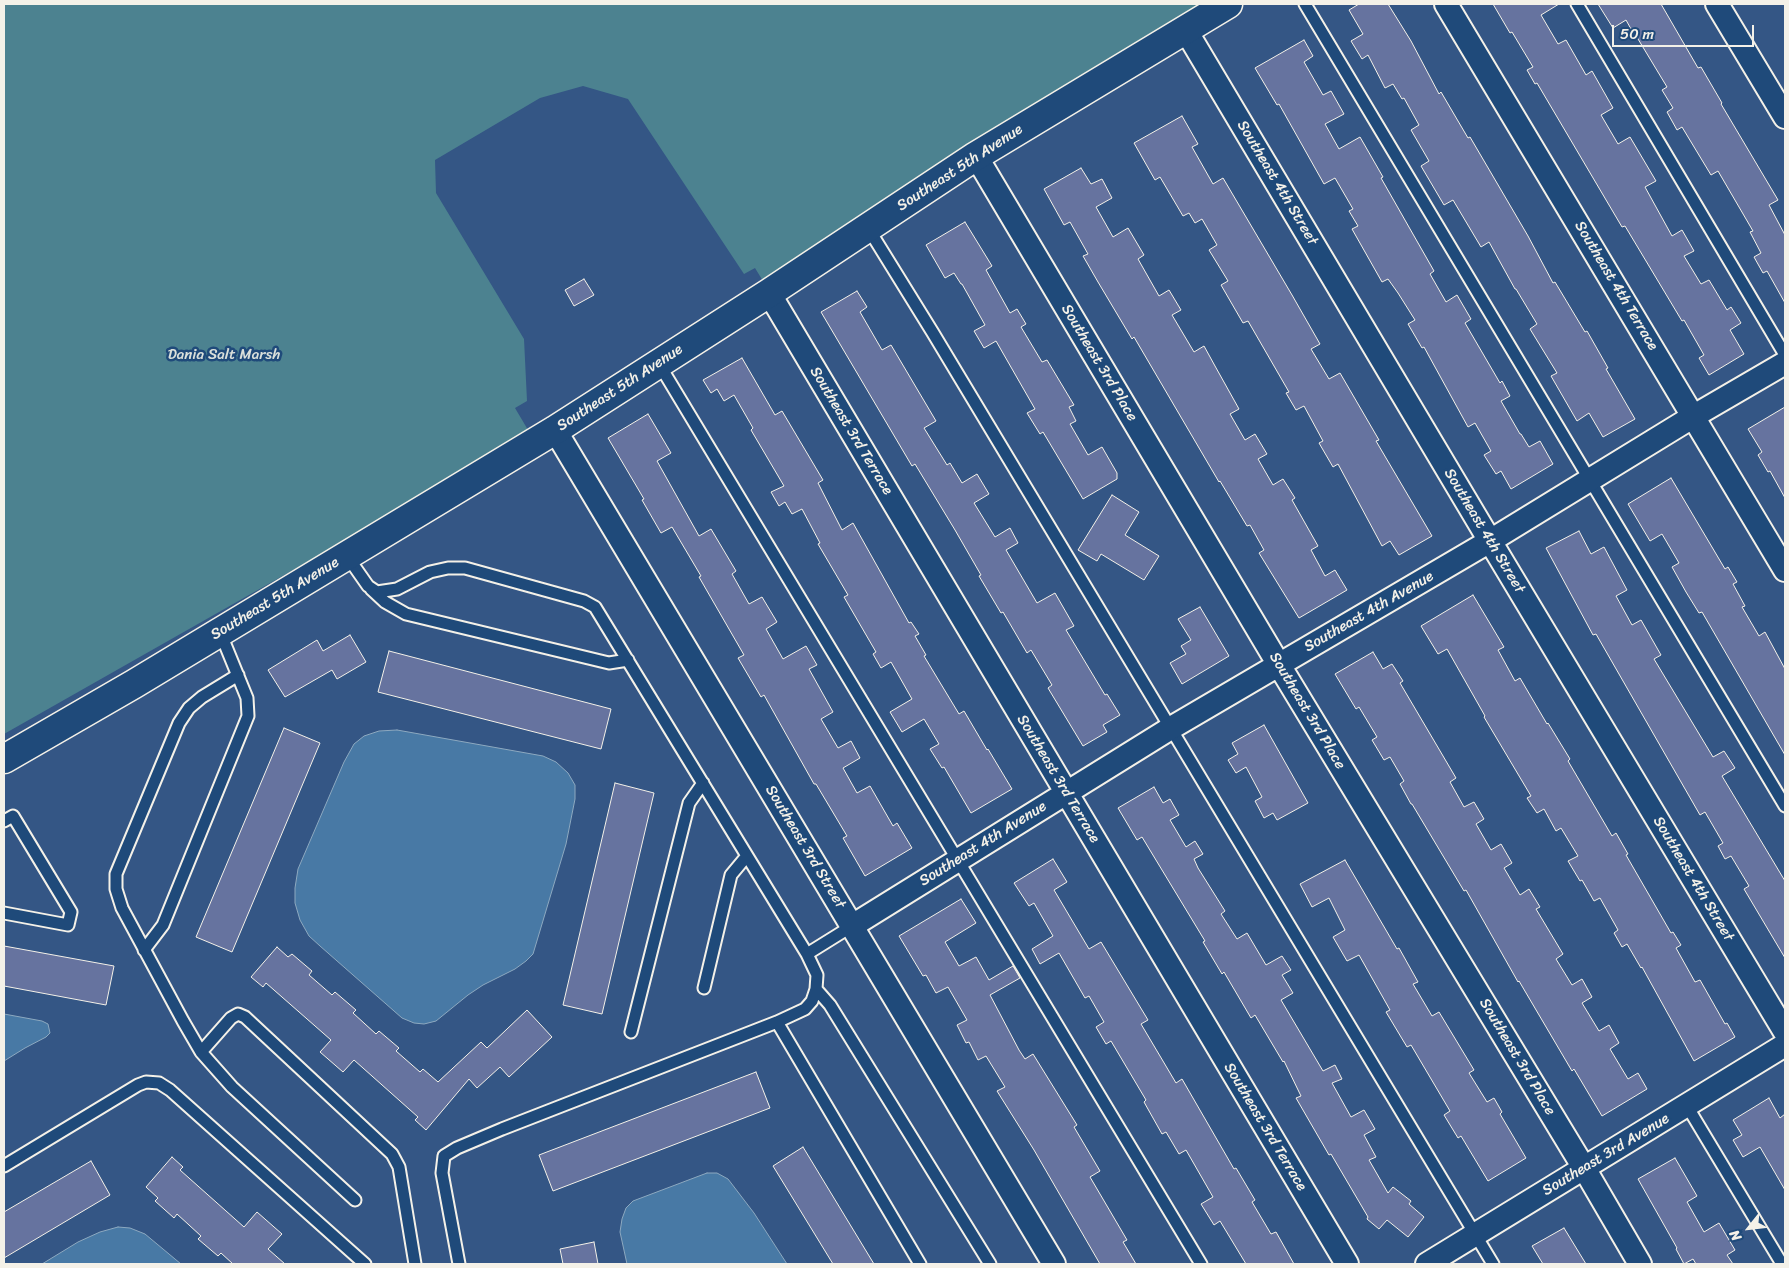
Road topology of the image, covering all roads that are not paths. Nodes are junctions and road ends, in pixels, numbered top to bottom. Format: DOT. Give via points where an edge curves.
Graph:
graph roads {
  1 [pos="1228,4"];
  2 [pos="1304,4"];
  3 [pos="1446,4"];
  4 [pos="1577,4"];
  5 [pos="1717,4"];
  6 [pos="1186,29"];
  7 [pos="1785,117"];
  8 [pos="976,156"];
  9 [pos="868,228"];
  10 [pos="769,293"];
  11 [pos="1785,355"];
  12 [pos="1785,363"];
  13 [pos="659,364"];
  14 [pos="1694,416"];
  15 [pos="555,430"];
  16 [pos="1590,480"];
  17 [pos="1490,542"];
  18 [pos="347,555"];
  19 [pos="1785,570"];
  20 [pos="368,586"];
  21 [pos="220,632"];
  22 [pos="628,660"];
  23 [pos="1279,665"];
  24 [pos="238,675"];
  25 [pos="1171,728"];
  26 [pos="4,759"];
  27 [pos="703,783"];
  28 [pos="1066,792"];
  29 [pos="1785,806"];
  30 [pos="4,821"];
  31 [pos="746,857"];
  32 [pos="958,859"];
  33 [pos="4,913"];
  34 [pos="852,926"];
  35 [pos="144,950"];
  36 [pos="807,954"];
  37 [pos="704,988"];
  38 [pos="816,989"];
  39 [pos="777,1022"];
  40 [pos="631,1032"];
  41 [pos="1785,1032"];
  42 [pos="1785,1046"];
  43 [pos="201,1052"];
  44 [pos="1687,1106"];
  45 [pos="4,1166"];
  46 [pos="1584,1168"];
  47 [pos="355,1200"];
  48 [pos="1475,1235"];
  49 [pos="365,1264"];
  50 [pos="415,1264"];
  51 [pos="459,1264"];
  52 [pos="920,1264"];
  53 [pos="990,1264"];
  54 [pos="1054,1264"];
  55 [pos="1201,1264"];
  56 [pos="1347,1264"];
  57 [pos="1427,1264"];
  58 [pos="1493,1264"];
  59 [pos="1640,1264"];
  60 [pos="1782,1264"];
  1 -- 6 [label="street, Southeast 5th Avenue"];
  2 -- 16 [label="lane"];
  3 -- 14 [label="street, Southeast 4th Terrace"];
  4 -- 11 [label="lane"];
  5 -- 7 [label="street"];
  6 -- 8 [label="street, Southeast 5th Avenue"];
  6 -- 17 [label="street, Southeast 4th Street"];
  8 -- 9 [label="street, Southeast 5th Avenue"];
  8 -- 23 [label="street, Southeast 3rd Place"];
  9 -- 10 [label="street, Southeast 5th Avenue"];
  9 -- 25 [label="lane"];
  10 -- 13 [label="street, Southeast 5th Avenue"];
  10 -- 28 [label="street, Southeast 3rd Terrace"];
  12 -- 14 [label="street, Southeast 4th Avenue"];
  13 -- 15 [label="street, Southeast 5th Avenue"];
  13 -- 32 [label="lane"];
  14 -- 16 [label="street, Southeast 4th Avenue"];
  14 -- 19 [label="street, Southeast 4th Terrace"];
  15 -- 18 [label="street, Southeast 5th Avenue"];
  15 -- 34 [label="street, Southeast 3rd Street"];
  16 -- 17 [label="street, Southeast 4th Avenue"];
  16 -- 29 [label="lane"];
  17 -- 23 [label="street, Southeast 4th Avenue"];
  17 -- 41 [label="street, Southeast 4th Street"];
  18 -- 20 [label="lane"];
  18 -- 21 [label="street, Southeast 5th Avenue"];
  20 -- 22 [label="lane" via="385,602 406,614 609,663"];
  20 -- 22 [label="lane" via="377,592 385,592 430,572 465,568 584,601 594,607"];
  21 -- 24 [label="lane"];
  21 -- 26 [label="street, Southeast 5th Avenue"];
  22 -- 27 [label="lane"];
  23 -- 25 [label="street, Southeast 4th Avenue"];
  23 -- 46 [label="street, Southeast 3rd Place"];
  24 -- 35 [label="lane" via="247,698 248,716 163,925"];
  24 -- 35 [label="lane" via="202,697 179,723 116,874 116,889 122,908"];
  25 -- 28 [label="street, Southeast 4th Avenue"];
  25 -- 48 [label="lane"];
  27 -- 31 [label="lane"];
  27 -- 40 [label="lane" via="689,803"];
  28 -- 32 [label="street, Southeast 4th Avenue"];
  28 -- 56 [label="street, Southeast 3rd Terrace"];
  30 -- 33 [label="lane" via="12,816 71,912 68,925"];
  31 -- 36 [label="lane"];
  31 -- 37 [label="lane" via="731,875"];
  32 -- 34 [label="street, Southeast 4th Avenue"];
  32 -- 55 [label="lane"];
  34 -- 36 [label="lane"];
  34 -- 54 [label="street, Southeast 3rd Street"];
  35 -- 43 [label="lane"];
  36 -- 38 [label="lane" via="817,976"];
  38 -- 39 [label="lane" via="805,1009"];
  38 -- 53 [label="lane" via="830,1005"];
  39 -- 51 [label="lane" via="502,1129 444,1156 442,1173"];
  39 -- 52 [label="lane"];
  42 -- 44 [label="street, Southeast 3rd Avenue"];
  43 -- 47 [label="lane" via="232,1087"];
  43 -- 50 [label="lane" via="232,1018 238,1014 245,1017 392,1154 399,1167"];
  44 -- 46 [label="street, Southeast 3rd Avenue"];
  44 -- 60 [label="lane"];
  45 -- 49 [label="lane" via="138,1085 159,1083"];
  46 -- 48 [label="street, Southeast 3rd Avenue"];
  46 -- 59 [label="street, Southeast 3rd Place"];
  48 -- 57 [label="street, Southeast 3rd Avenue"];
  48 -- 58 [label="lane"];
}
